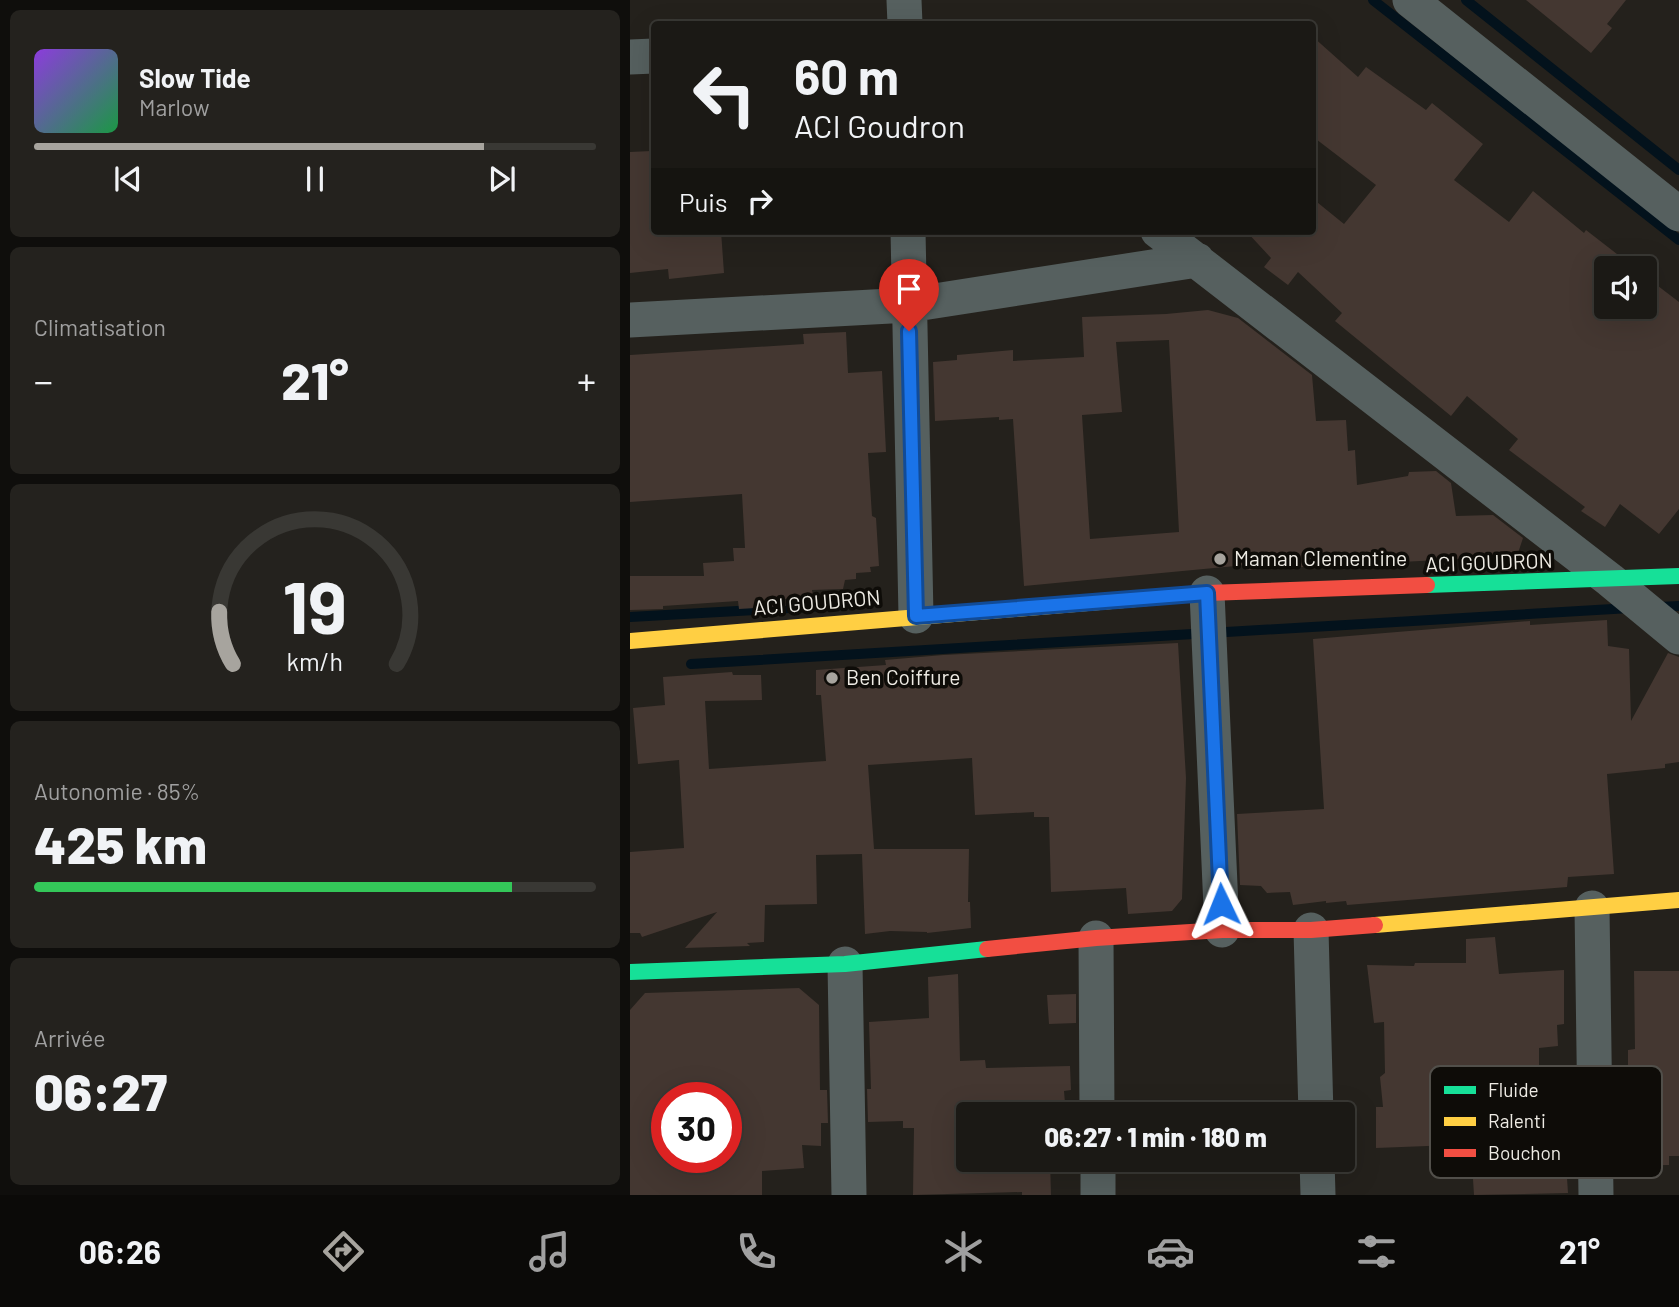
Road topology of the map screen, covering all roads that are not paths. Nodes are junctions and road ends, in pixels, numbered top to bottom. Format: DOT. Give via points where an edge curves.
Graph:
graph roads {
  1 [pos="904,0"];
  2 [pos="1410,0"];
  3 [pos="905,21"];
  4 [pos="651,55"];
  5 [pos="630,57"];
  6 [pos="1679,214"];
  7 [pos="908,235"];
  8 [pos="1163,235"];
  9 [pos="1197,260"];
  10 [pos="909,305"];
  11 [pos="630,320"];
  12 [pos="1679,576"];
  13 [pos="1610,580"];
  14 [pos="1207,593"];
  15 [pos="916,616"];
  16 [pos="1679,637"];
  17 [pos="630,641"];
  18 [pos="1679,900"];
  19 [pos="1592,908"];
  20 [pos="1222,930"];
  21 [pos="1311,930"];
  22 [pos="1096,938"];
  23 [pos="845,964"];
  24 [pos="630,972"];
  25 [pos="1594,1066"];
  26 [pos="1097,1102"];
  27 [pos="1316,1102"];
  28 [pos="1098,1172"];
  29 [pos="1317,1172"];
  30 [pos="849,1195"];
  31 [pos="1098,1195"];
  32 [pos="1318,1195"];
  1 -- 3 [label="street"];
  2 -- 6 [label="street"];
  4 -- 5 [label="street"];
  7 -- 10 [label="street"];
  8 -- 9 [label="street"];
  9 -- 10 [label="street"];
  9 -- 13 [label="street"];
  10 -- 11 [label="street"];
  10 -- 15 [label="street"];
  12 -- 13 [label="street, ACI GOUDRON"];
  13 -- 14 [label="street, ACI GOUDRON"];
  13 -- 16 [label="street"];
  14 -- 15 [label="street, ACI GOUDRON"];
  14 -- 20 [label="street"];
  15 -- 17 [label="street, ACI GOUDRON"];
  18 -- 19 [label="street"];
  19 -- 21 [label="street"];
  19 -- 25 [label="street"];
  20 -- 21 [label="street"];
  20 -- 22 [label="street"];
  21 -- 27 [label="street"];
  22 -- 23 [label="street"];
  22 -- 26 [label="street"];
  23 -- 24 [label="street"];
  23 -- 30 [label="street"];
  28 -- 31 [label="street"];
  29 -- 32 [label="street"];
}
